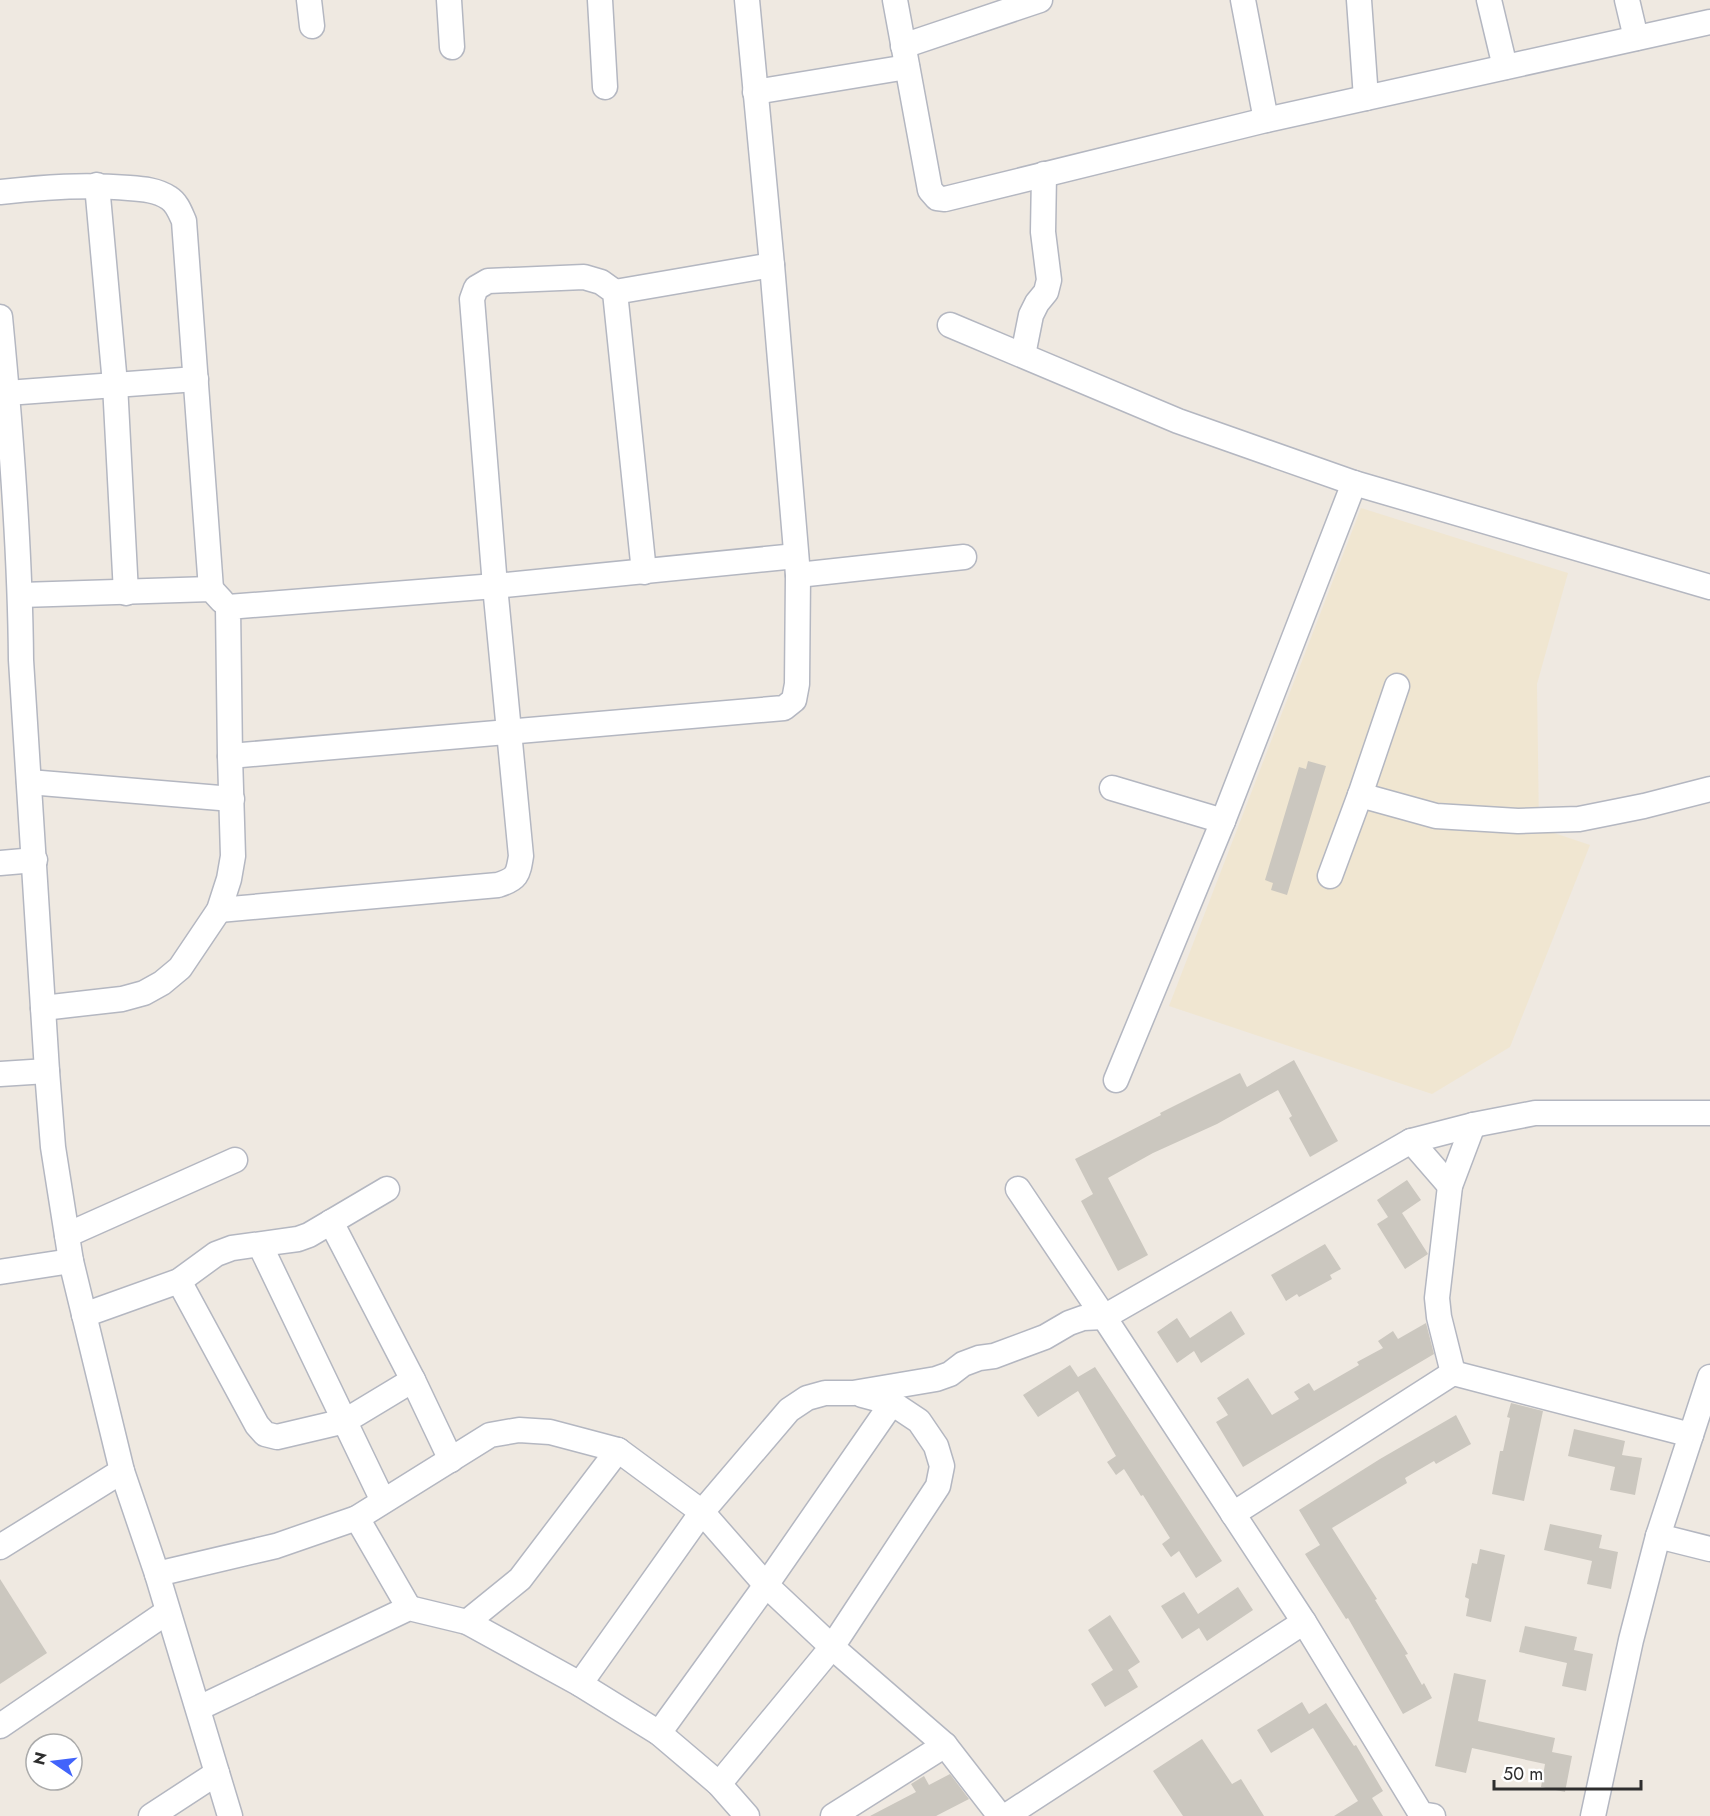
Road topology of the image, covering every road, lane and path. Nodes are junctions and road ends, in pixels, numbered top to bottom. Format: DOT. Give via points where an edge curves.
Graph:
graph roads {
  1 [pos="309,0"];
  2 [pos="448,0"];
  3 [pos="600,0"];
  4 [pos="747,0"];
  5 [pos="895,0"];
  6 [pos="1040,0"];
  7 [pos="1243,0"];
  8 [pos="1359,0"];
  9 [pos="1489,0"];
  10 [pos="1627,0"];
  11 [pos="1710,22"];
  12 [pos="312,26"];
  13 [pos="1636,38"];
  14 [pos="452,48"];
  15 [pos="905,56"];
  16 [pos="1505,67"];
  17 [pos="605,87"];
  18 [pos="755,92"];
  19 [pos="1366,98"];
  20 [pos="1266,120"];
  21 [pos="1044,174"];
  22 [pos="97,185"];
  23 [pos="0,192"];
  24 [pos="772,265"];
  25 [pos="615,292"];
  26 [pos="0,317"];
  27 [pos="950,325"];
  28 [pos="1023,355"];
  29 [pos="196,379"];
  30 [pos="115,384"];
  31 [pos="7,393"];
  32 [pos="6,466"];
  33 [pos="1354,483"];
  34 [pos="964,557"];
  35 [pos="797,565"];
  36 [pos="644,572"];
  37 [pos="495,586"];
  38 [pos="1710,587"];
  39 [pos="211,589"];
  40 [pos="126,593"];
  41 [pos="21,595"];
  42 [pos="228,607"];
  43 [pos="11,661"];
  44 [pos="1397,686"];
  45 [pos="510,731"];
  46 [pos="230,756"];
  47 [pos="29,782"];
  48 [pos="1112,788"];
  49 [pos="1710,789"];
  50 [pos="1360,795"];
  51 [pos="232,799"];
  52 [pos="1223,821"];
  53 [pos="35,860"];
  54 [pos="0,863"];
  55 [pos="1330,876"];
  56 [pos="219,910"];
  57 [pos="44,1008"];
  58 [pos="47,1071"];
  59 [pos="0,1074"];
  60 [pos="1116,1080"];
  61 [pos="1710,1113"];
  62 [pos="1473,1125"];
  63 [pos="1411,1141"];
  64 [pos="235,1160"];
  65 [pos="1450,1186"];
  66 [pos="387,1189"];
  67 [pos="1018,1189"];
  68 [pos="331,1222"];
  69 [pos="67,1235"];
  70 [pos="260,1245"];
  71 [pos="71,1261"];
  72 [pos="0,1272"];
  73 [pos="179,1281"];
  74 [pos="84,1315"];
  75 [pos="1104,1317"];
  76 [pos="1453,1373"];
  77 [pos="1710,1377"];
  78 [pos="413,1380"];
  79 [pos="853,1393"];
  80 [pos="892,1403"];
  81 [pos="345,1421"];
  82 [pos="1691,1435"];
  83 [pos="618,1450"];
  84 [pos="451,1461"];
  85 [pos="122,1471"];
  86 [pos="383,1502"];
  87 [pos="702,1512"];
  88 [pos="1233,1514"];
  89 [pos="357,1518"];
  90 [pos="1658,1536"];
  91 [pos="0,1547"];
  92 [pos="1710,1549"];
  93 [pos="157,1574"];
  94 [pos="766,1585"];
  95 [pos="409,1608"];
  96 [pos="167,1612"];
  97 [pos="467,1622"];
  98 [pos="1304,1623"];
  99 [pos="832,1647"];
  100 [pos="580,1684"];
  101 [pos="199,1708"];
  102 [pos="0,1726"];
  103 [pos="659,1733"];
  104 [pos="945,1745"];
  105 [pos="217,1773"];
  106 [pos="719,1784"];
  107 [pos="1424,1815"];
  108 [pos="151,1816"];
  109 [pos="230,1816"];
  110 [pos="747,1816"];
  111 [pos="833,1816"];
  112 [pos="1000,1816"];
  113 [pos="1006,1816"];
  114 [pos="1593,1816"];
  1 -- 12 [label="street"];
  2 -- 14 [label="street"];
  3 -- 17 [label="street"];
  4 -- 18 [label="street"];
  5 -- 15 [label="street"];
  6 -- 15 [label="street"];
  7 -- 20 [label="street"];
  8 -- 19 [label="street"];
  9 -- 16 [label="street"];
  10 -- 13 [label="street"];
  11 -- 13 [label="street"];
  13 -- 16 [label="street"];
  15 -- 18 [label="street"];
  15 -- 21 [label="street" via="930,190 937,198"];
  16 -- 19 [label="street"];
  18 -- 24 [label="street"];
  19 -- 20 [label="street"];
  20 -- 21 [label="street"];
  21 -- 28 [label="street" via="1043,232 1049,280 1031,315"];
  22 -- 23 [label="street"];
  22 -- 29 [label="street" via="150,190 177,205 184,220"];
  22 -- 30 [label="street"];
  24 -- 25 [label="street"];
  24 -- 35 [label="street"];
  25 -- 36 [label="street"];
  25 -- 37 [label="street" via="584,277 488,281 476,288 472,299"];
  26 -- 31 [label="street"];
  27 -- 28 [label="street"];
  28 -- 33 [label="street" via="1178,421"];
  29 -- 30 [label="street"];
  29 -- 39 [label="street"];
  30 -- 31 [label="street"];
  30 -- 40 [label="street"];
  31 -- 32 [label="street"];
  32 -- 41 [label="street"];
  33 -- 38 [label="street"];
  33 -- 52 [label="street"];
  34 -- 35 [label="street"];
  35 -- 36 [label="street"];
  35 -- 45 [label="street" via="797,684 794,700 783,708"];
  36 -- 37 [label="street"];
  37 -- 42 [label="street"];
  37 -- 45 [label="street"];
  39 -- 40 [label="street"];
  39 -- 42 [label="street"];
  40 -- 41 [label="street"];
  41 -- 43 [label="street"];
  42 -- 46 [label="street"];
  43 -- 47 [label="street"];
  44 -- 50 [label="street"];
  45 -- 46 [label="street"];
  45 -- 56 [label="street" via="521,856 518,873 512,880 498,885"];
  46 -- 51 [label="street"];
  47 -- 51 [label="street"];
  47 -- 53 [label="street"];
  48 -- 52 [label="street"];
  49 -- 50 [label="street" via="1579,819 1518,821 1436,816"];
  50 -- 55 [label="street"];
  51 -- 56 [label="street" via="233,856"];
  52 -- 60 [label="street"];
  53 -- 54 [label="street"];
  53 -- 57 [label="street"];
  56 -- 57 [label="street" via="180,968 162,983 122,999"];
  57 -- 58 [label="street"];
  58 -- 59 [label="street"];
  58 -- 69 [label="street"];
  61 -- 62 [label="street" via="1535,1113"];
  62 -- 63 [label="street"];
  62 -- 65 [label="street"];
  63 -- 65 [label="street"];
  63 -- 75 [label="street"];
  64 -- 69 [label="street"];
  65 -- 76 [label="street" via="1437,1298"];
  66 -- 68 [label="street"];
  67 -- 75 [label="street"];
  68 -- 70 [label="street" via="298,1239"];
  68 -- 78 [label="street"];
  69 -- 71 [label="street"];
  70 -- 73 [label="street" via="216,1254"];
  70 -- 81 [label="street"];
  71 -- 72 [label="street"];
  71 -- 74 [label="street"];
  73 -- 74 [label="street"];
  73 -- 81 [label="street" via="265,1434 277,1437"];
  74 -- 85 [label="street"];
  75 -- 79 [label="street" via="1083,1317 1045,1337 978,1358 936,1379"];
  75 -- 88 [label="street"];
  76 -- 82 [label="street"];
  76 -- 88 [label="street"];
  77 -- 82 [label="street"];
  78 -- 81 [label="street"];
  78 -- 84 [label="street"];
  79 -- 80 [label="street"];
  79 -- 87 [label="street" via="825,1393 807,1398 789,1410"];
  80 -- 94 [label="street"];
  80 -- 99 [label="street" via="919,1421 936,1446 942,1466 938,1486"];
  81 -- 86 [label="street"];
  82 -- 90 [label="street"];
  83 -- 84 [label="street" via="550,1432 519,1430 490,1435"];
  83 -- 87 [label="street"];
  83 -- 97 [label="street" via="520,1579"];
  84 -- 86 [label="street"];
  85 -- 91 [label="street"];
  85 -- 93 [label="street"];
  86 -- 89 [label="street"];
  87 -- 94 [label="street"];
  87 -- 100 [label="street"];
  88 -- 98 [label="street"];
  89 -- 93 [label="street" via="276,1546"];
  89 -- 95 [label="street"];
  90 -- 92 [label="street"];
  90 -- 114 [label="street" via="1630,1640"];
  93 -- 96 [label="street"];
  94 -- 99 [label="street"];
  94 -- 103 [label="street"];
  95 -- 97 [label="street"];
  95 -- 101 [label="street"];
  96 -- 101 [label="street"];
  96 -- 102 [label="street"];
  97 -- 100 [label="street"];
  98 -- 107 [label="street"];
  98 -- 113 [label="street"];
  99 -- 104 [label="street"];
  99 -- 106 [label="street"];
  100 -- 103 [label="street"];
  101 -- 105 [label="street"];
  103 -- 106 [label="street"];
  104 -- 111 [label="street"];
  104 -- 112 [label="street"];
  105 -- 108 [label="street"];
  105 -- 109 [label="street"];
  106 -- 110 [label="street"];
}
